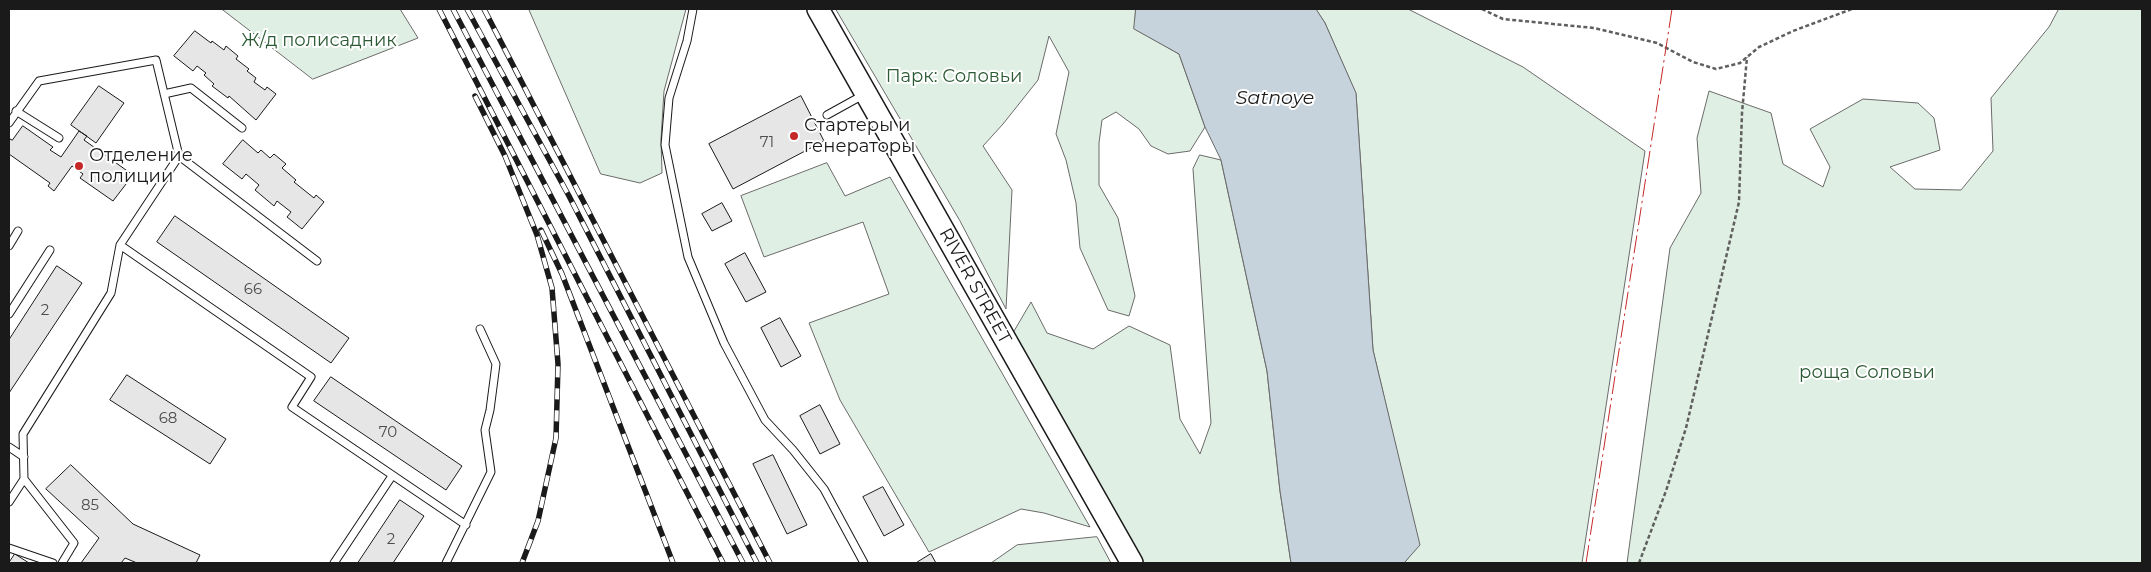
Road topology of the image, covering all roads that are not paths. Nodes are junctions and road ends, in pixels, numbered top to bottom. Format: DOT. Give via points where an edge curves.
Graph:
graph roads {
  1 [pos="693,9"];
  2 [pos="818,9"];
  3 [pos="164,94"];
  4 [pos="865,94"];
  5 [pos="16,111"];
  6 [pos="827,115"];
  7 [pos="9,123"];
  8 [pos="242,128"];
  9 [pos="59,138"];
  10 [pos="179,156"];
  11 [pos="18,230"];
  12 [pos="120,245"];
  13 [pos="9,246"];
  14 [pos="50,250"];
  15 [pos="317,261"];
  16 [pos="9,314"];
  17 [pos="480,329"];
  18 [pos="9,448"];
  19 [pos="24,457"];
  20 [pos="392,476"];
  21 [pos="24,480"];
  22 [pos="9,502"];
  23 [pos="466,525"];
  24 [pos="9,548"];
  25 [pos="53,563"];
  26 [pos="62,563"];
  27 [pos="334,563"];
  28 [pos="446,563"];
  29 [pos="864,563"];
  30 [pos="1132,563"];
  1 -- 29 [label="lane" via="687,41 669,98 665,145 688,257 724,343 765,420 824,489"];
  2 -- 4 [label="main road, RIVER STREET"];
  3 -- 5 [label="lane" via="156,60 39,81"];
  3 -- 8 [label="lane" via="191,88"];
  3 -- 10 [label="lane"];
  4 -- 6 [label="lane"];
  4 -- 30 [label="main road, RIVER STREET"];
  5 -- 7 [label="lane"];
  5 -- 9 [label="lane"];
  10 -- 12 [label="lane"];
  10 -- 15 [label="lane"];
  11 -- 13 [label="lane"];
  12 -- 19 [label="lane" via="111,293 23,434"];
  12 -- 20 [label="lane" via="311,378 292,407"];
  14 -- 16 [label="lane"];
  17 -- 23 [label="lane" via="496,364 485,430 491,472"];
  18 -- 19 [label="lane"];
  19 -- 21 [label="lane"];
  20 -- 23 [label="lane"];
  20 -- 27 [label="lane"];
  21 -- 22 [label="lane"];
  21 -- 26 [label="lane" via="74,543"];
  23 -- 28 [label="lane"];
  24 -- 25 [label="lane"];
}
